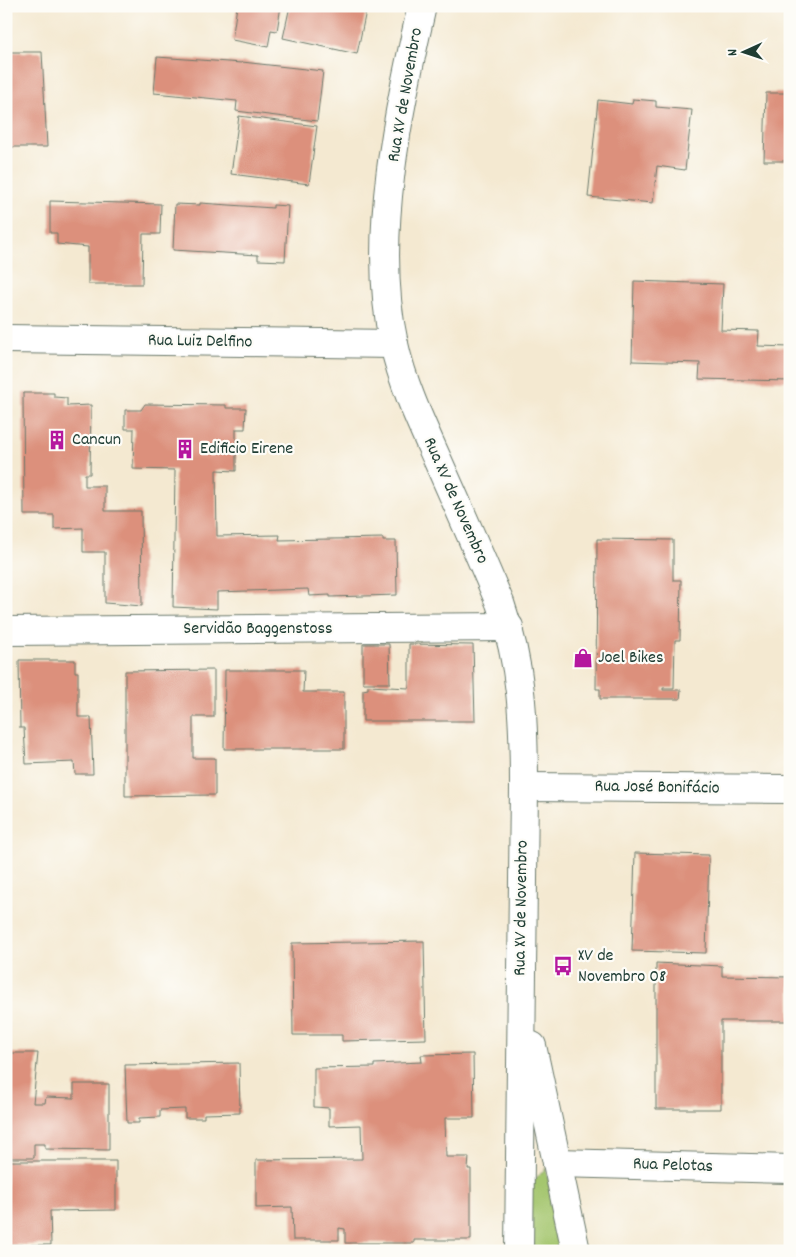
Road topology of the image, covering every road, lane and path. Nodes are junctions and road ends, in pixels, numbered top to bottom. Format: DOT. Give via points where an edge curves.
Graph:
graph roads {
  1 [pos="422,6"];
  2 [pos="6,339"];
  3 [pos="394,344"];
  4 [pos="509,628"];
  5 [pos="6,631"];
  6 [pos="524,787"];
  7 [pos="790,789"];
  8 [pos="521,998"];
  9 [pos="557,1162"];
  10 [pos="790,1169"];
  11 [pos="519,1251"];
  12 [pos="576,1251"];
  1 -- 3 [label="main road, Rua XV de Novembro" via="394,147 389,193 385,296"];
  2 -- 3 [label="main road, Rua Luiz Delfino"];
  3 -- 4 [label="main road, Rua XV de Novembro" via="408,392"];
  4 -- 5 [label="main road, Servidão Baggenstoss"];
  4 -- 6 [label="main road, Rua XV de Novembro" via="520,681"];
  6 -- 7 [label="main road, Rua José Bonifácio"];
  6 -- 8 [label="main road, Rua XV de Novembro"];
  8 -- 9 [label="main road, Rua XV de Novembro"];
  8 -- 11 [label="main road, Rua XV de Novembro"];
  9 -- 10 [label="main road, Rua Pelotas"];
  9 -- 12 [label="main road, Rua XV de Novembro"];
}
